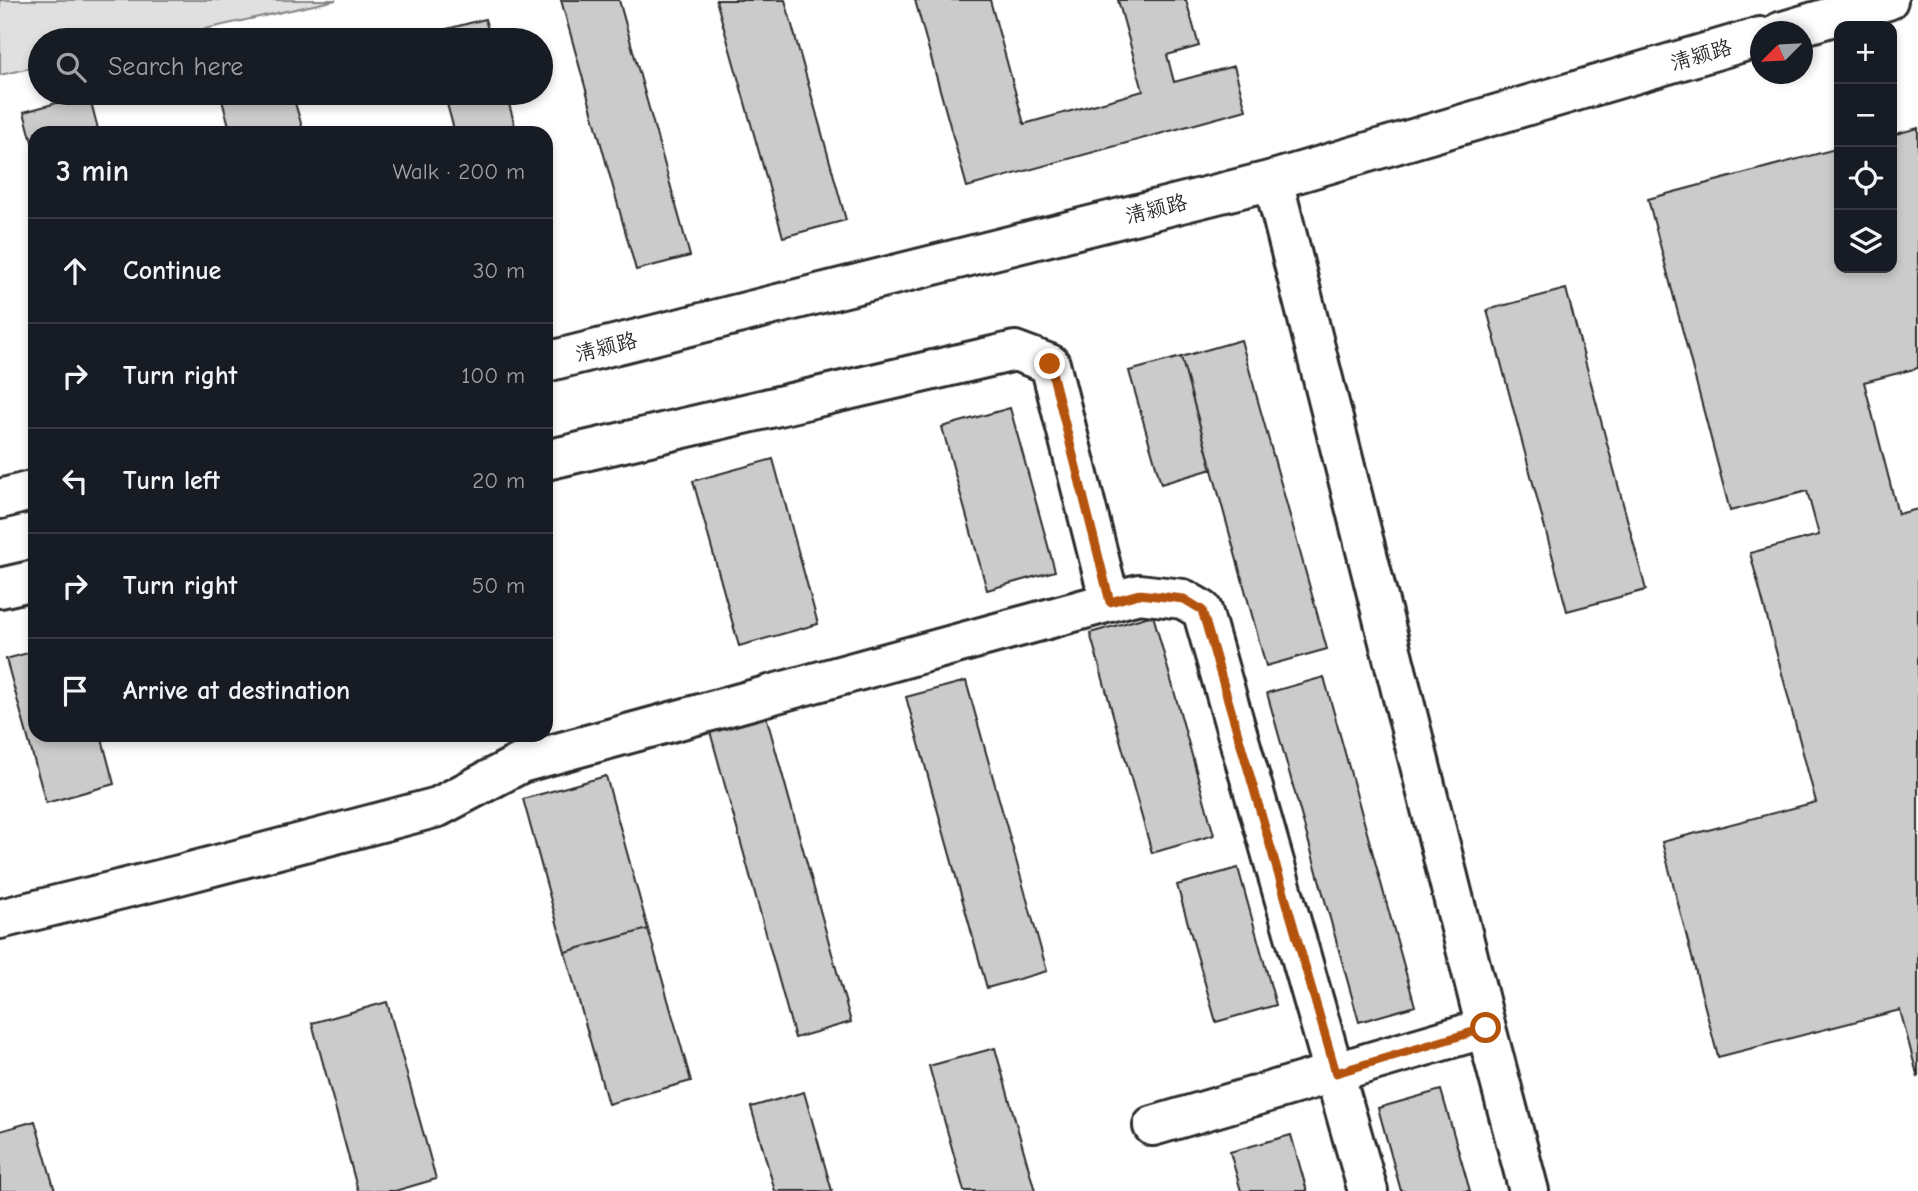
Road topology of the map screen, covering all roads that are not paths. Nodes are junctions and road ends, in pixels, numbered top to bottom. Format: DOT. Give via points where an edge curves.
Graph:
graph roads {
  1 [pos="1888,0"];
  2 [pos="1813,22"];
  3 [pos="1750,40"];
  4 [pos="1273,180"];
  5 [pos="553,360"];
  6 [pos="553,458"];
  7 [pos="28,492"];
  8 [pos="0,499"];
  9 [pos="28,582"];
  10 [pos="0,588"];
  11 [pos="1110,602"];
  12 [pos="0,919"];
  13 [pos="1486,1028"];
  14 [pos="1336,1073"];
  15 [pos="1153,1126"];
  16 [pos="1368,1191"];
  17 [pos="1529,1191"];
  1 -- 2 [label="street"];
  3 -- 4 [label="street, 清颍路"];
  4 -- 5 [label="street, 清颍路"];
  4 -- 13 [label="street"];
  6 -- 11 [label="street" via="1015,351 1050,364"];
  7 -- 8 [label="street"];
  9 -- 10 [label="street"];
  11 -- 12 [label="street" via="521,763 438,807"];
  11 -- 14 [label="street" via="1139,594 1184,599 1202,610"];
  13 -- 14 [label="street"];
  13 -- 17 [label="street"];
  14 -- 15 [label="street"];
  14 -- 16 [label="street"];
}
